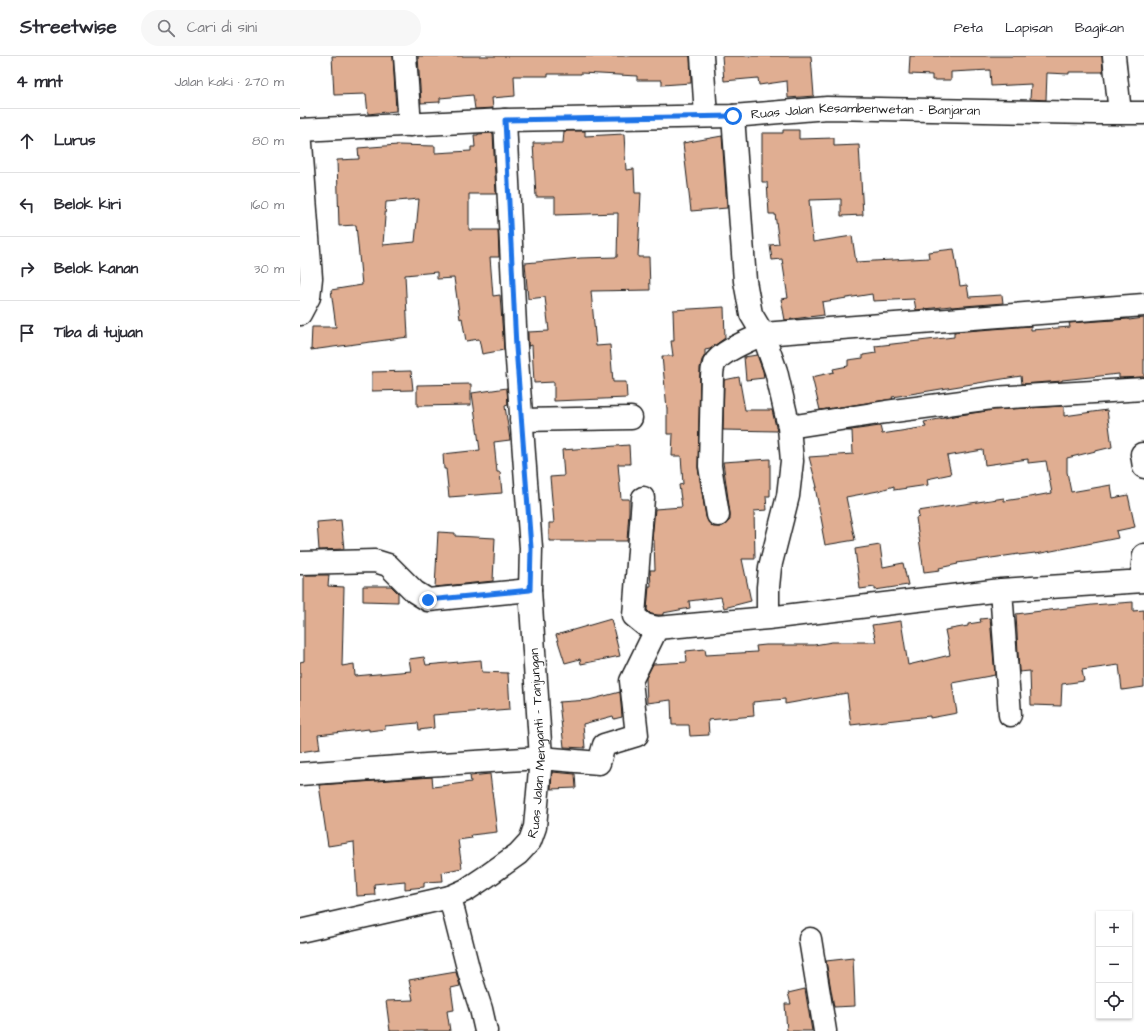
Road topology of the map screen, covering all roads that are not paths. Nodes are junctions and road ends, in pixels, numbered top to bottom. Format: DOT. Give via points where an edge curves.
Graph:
graph roads {
  1 [pos="405,56"];
  2 [pos="702,56"];
  3 [pos="1114,56"];
  4 [pos="1120,113"];
  5 [pos="1144,113"];
  6 [pos="706,116"];
  7 [pos="733,116"];
  8 [pos="505,120"];
  9 [pos="410,125"];
  10 [pos="300,130"];
  11 [pos="1144,305"];
  12 [pos="300,314"];
  13 [pos="763,334"];
  14 [pos="1144,390"];
  15 [pos="631,418"];
  16 [pos="522,420"];
  17 [pos="789,427"];
  18 [pos="643,498"];
  19 [pos="718,515"];
  20 [pos="1144,555"];
  21 [pos="300,563"];
  22 [pos="1143,581"];
  23 [pos="530,590"];
  24 [pos="1001,590"];
  25 [pos="768,618"];
  26 [pos="657,628"];
  27 [pos="1010,715"];
  28 [pos="541,758"];
  29 [pos="300,774"];
  30 [pos="450,897"];
  31 [pos="300,931"];
  32 [pos="810,938"];
  33 [pos="486,1031"];
  34 [pos="825,1031"];
  1 -- 9 [label="street"];
  2 -- 6 [label="street"];
  3 -- 4 [label="street"];
  4 -- 5 [label="street, Ruas Jalan Kesambenwetan - Banjaran"];
  4 -- 7 [label="street, Ruas Jalan Kesambenwetan - Banjaran" via="827,108"];
  6 -- 7 [label="street, Ruas Jalan Kesambenwetan - Banjaran"];
  6 -- 8 [label="street, Ruas Jalan Kesambenwetan - Banjaran"];
  7 -- 13 [label="street" via="745,281 751,314"];
  8 -- 9 [label="street, Ruas Jalan Kesambenwetan - Banjaran"];
  8 -- 16 [label="street, Ruas Jalan Menganti - Tanjungan"];
  9 -- 10 [label="street, Ruas Jalan Kesambenwetan - Banjaran"];
  10 -- 12 [label="street" via="311,278 309,297"];
  11 -- 13 [label="street"];
  13 -- 17 [label="street" via="776,371"];
  13 -- 19 [label="street" via="722,355 714,363 710,466"];
  14 -- 17 [label="street" via="992,398"];
  15 -- 16 [label="street"];
  16 -- 23 [label="street, Ruas Jalan Menganti - Tanjungan" via="531,548"];
  17 -- 25 [label="street" via="792,461 788,496 770,568"];
  18 -- 26 [label="street" via="634,616 645,625"];
  20 -- 22 [label="street"];
  21 -- 23 [label="street" via="375,561 388,565 415,592 428,600"];
  22 -- 24 [label="street"];
  23 -- 28 [label="street, Ruas Jalan Menganti - Tanjungan"];
  24 -- 25 [label="street"];
  24 -- 27 [label="street"];
  25 -- 26 [label="street"];
  26 -- 28 [label="street" via="630,681 637,736 604,745 599,763"];
  28 -- 29 [label="street"];
  28 -- 30 [label="street, Ruas Jalan Menganti - Tanjungan" via="535,827 530,841 518,854 487,876"];
  30 -- 31 [label="street, Ruas Jalan Menganti - Tanjungan"];
  30 -- 33 [label="street"];
  32 -- 34 [label="street"];
}
